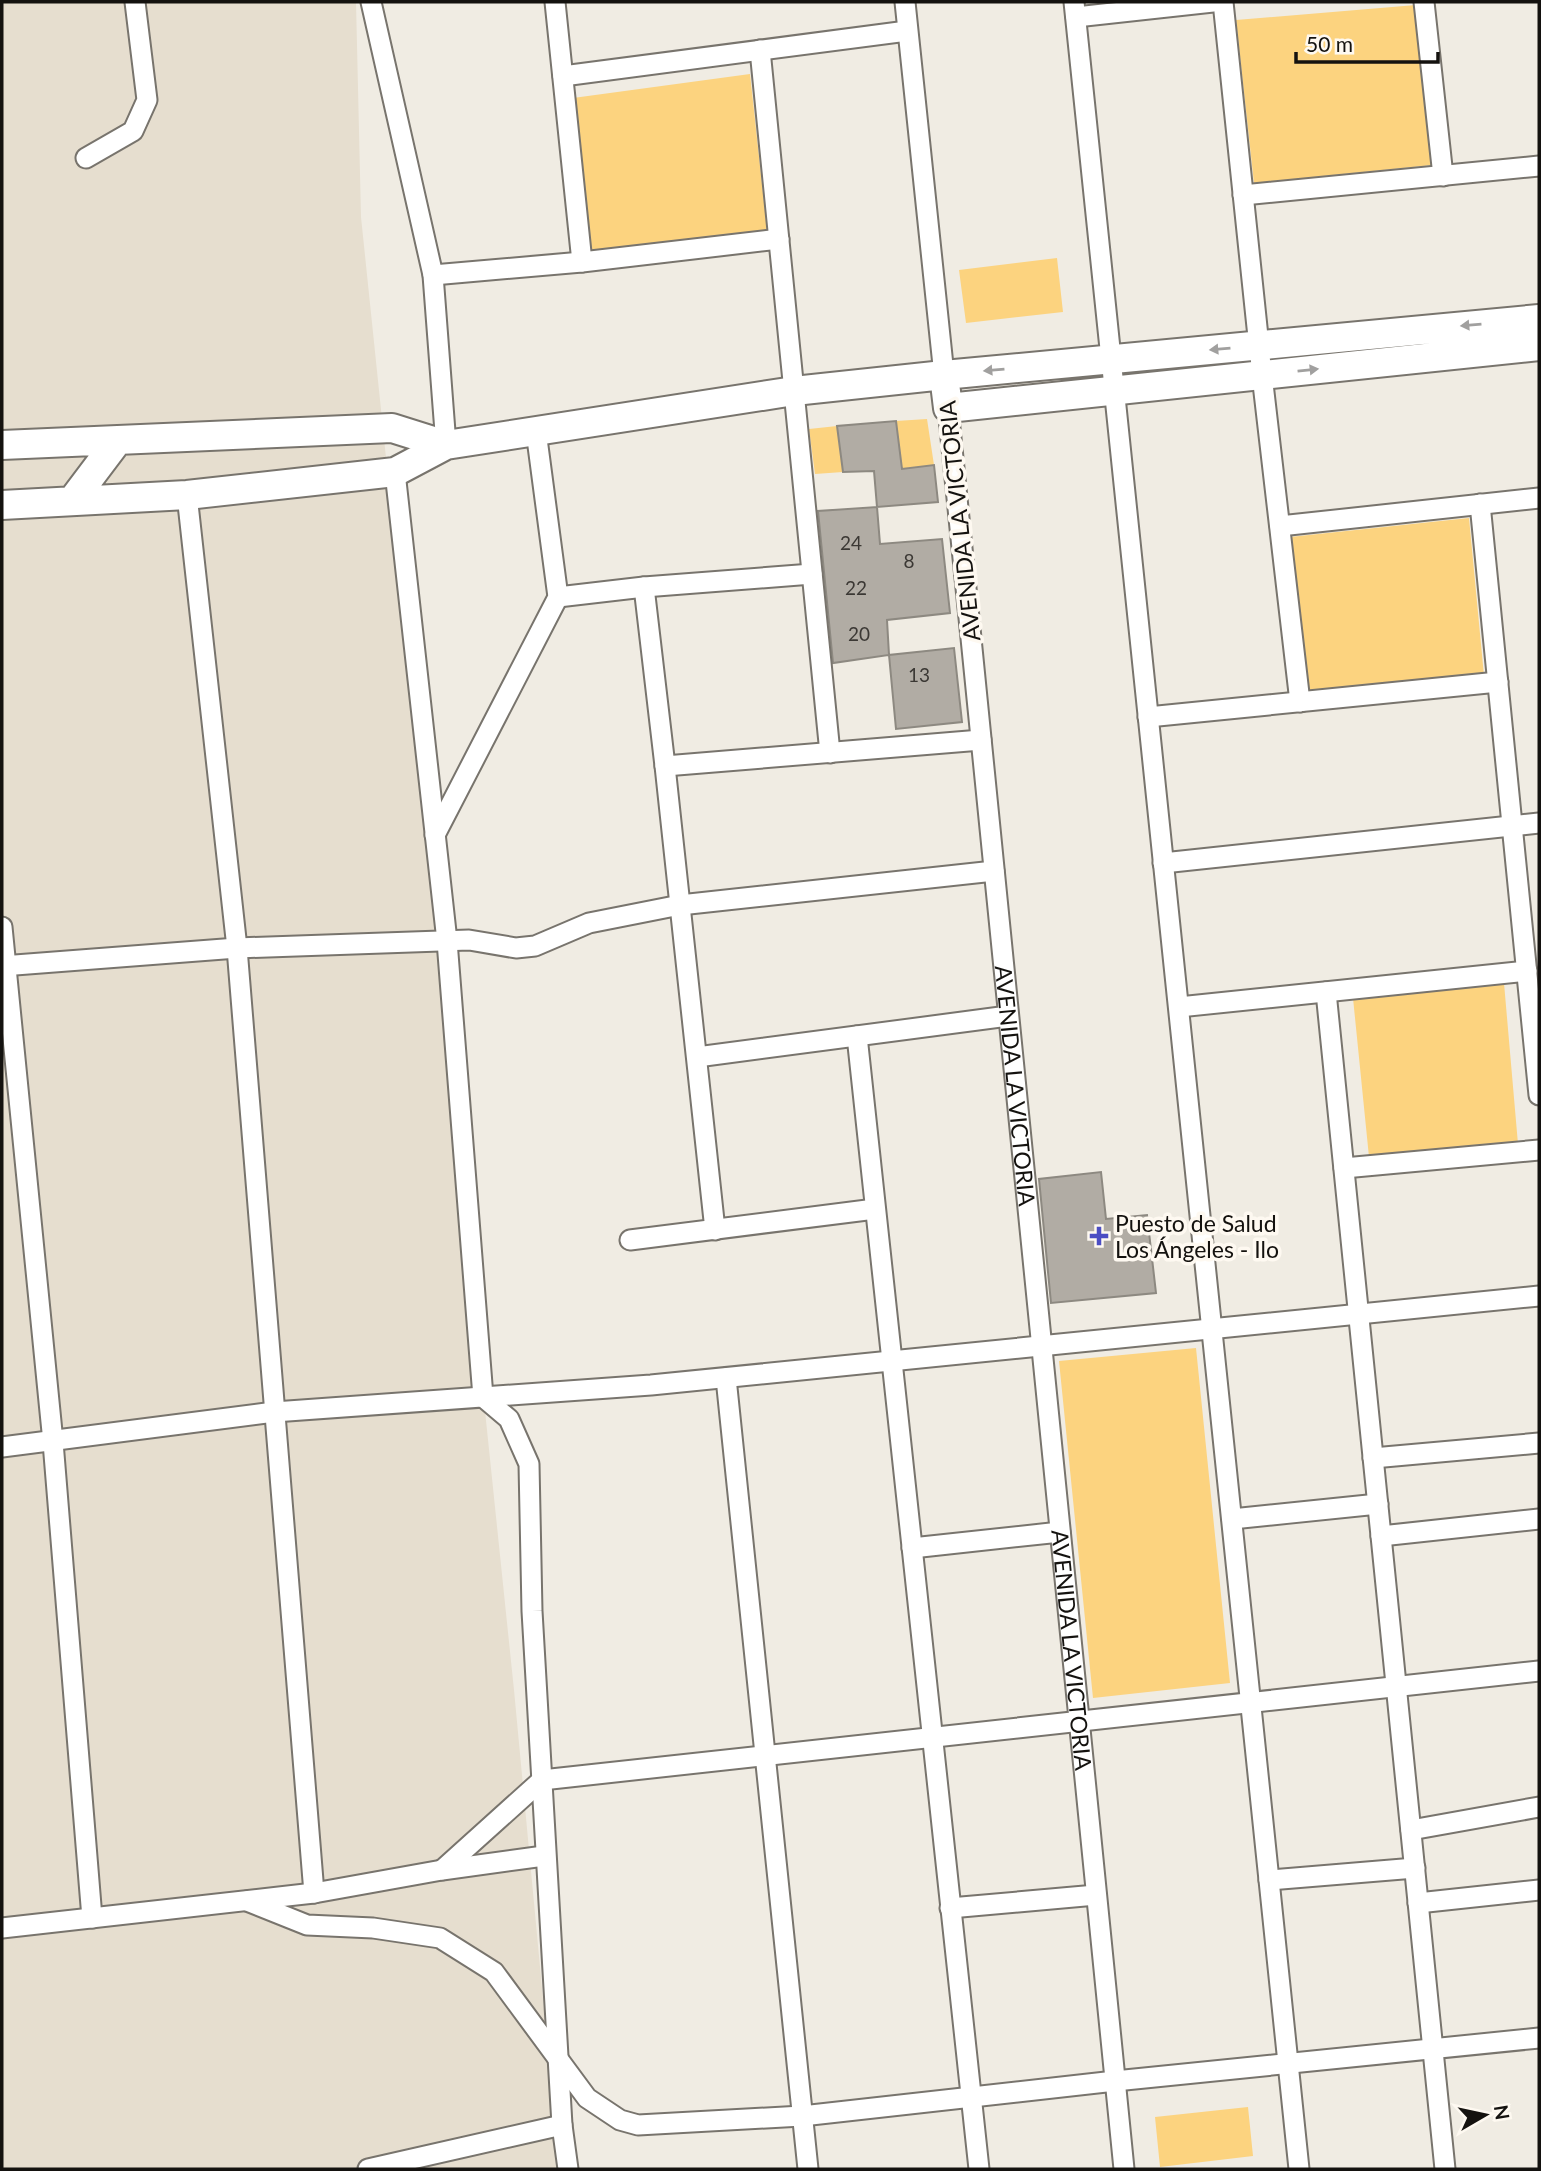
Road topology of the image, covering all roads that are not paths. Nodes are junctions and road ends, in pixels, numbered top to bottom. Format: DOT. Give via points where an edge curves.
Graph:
graph roads {
  1 [pos="135,2"];
  2 [pos="371,2"];
  3 [pos="555,2"];
  4 [pos="905,2"];
  5 [pos="1213,2"];
  6 [pos="1223,2"];
  7 [pos="1424,2"];
  8 [pos="1075,9"];
  9 [pos="908,30"];
  10 [pos="760,50"];
  11 [pos="563,76"];
  12 [pos="86,158"];
  13 [pos="1539,166"];
  14 [pos="1443,176"];
  15 [pos="1243,195"];
  16 [pos="779,239"];
  17 [pos="582,262"];
  18 [pos="433,275"];
  19 [pos="1539,319"];
  20 [pos="1259,345"];
  21 [pos="1539,346"];
  22 [pos="1111,359"];
  23 [pos="944,375"];
  24 [pos="1262,375"];
  25 [pos="1114,390"];
  26 [pos="794,391"];
  27 [pos="948,408"];
  28 [pos="536,431"];
  29 [pos="118,440"];
  30 [pos="2,445"];
  31 [pos="446,445"];
  32 [pos="395,472"];
  33 [pos="187,495"];
  34 [pos="1539,498"];
  35 [pos="72,501"];
  36 [pos="1480,504"];
  37 [pos="2,505"];
  38 [pos="1280,526"];
  39 [pos="812,574"];
  40 [pos="644,587"];
  41 [pos="558,597"];
  42 [pos="1498,682"];
  43 [pos="1300,702"];
  44 [pos="1148,717"];
  45 [pos="981,740"];
  46 [pos="830,753"];
  47 [pos="666,766"];
  48 [pos="1539,823"];
  49 [pos="1512,826"];
  50 [pos="435,835"];
  51 [pos="1163,863"];
  52 [pos="994,871"];
  53 [pos="680,905"];
  54 [pos="2,927"];
  55 [pos="447,941"];
  56 [pos="237,948"];
  57 [pos="4,965"];
  58 [pos="1527,971"];
  59 [pos="1326,992"];
  60 [pos="1178,1007"];
  61 [pos="1008,1016"];
  62 [pos="857,1036"];
  63 [pos="696,1057"];
  64 [pos="1539,1095"];
  65 [pos="1539,1150"];
  66 [pos="1344,1168"];
  67 [pos="875,1209"];
  68 [pos="715,1230"];
  69 [pos="631,1240"];
  70 [pos="1539,1296"];
  71 [pos="1359,1314"];
  72 [pos="1212,1329"];
  73 [pos="1041,1346"];
  74 [pos="891,1362"];
  75 [pos="726,1378"];
  76 [pos="483,1396"];
  77 [pos="274,1412"];
  78 [pos="53,1442"];
  79 [pos="1539,1443"];
  80 [pos="2,1447"];
  81 [pos="1373,1458"];
  82 [pos="1378,1504"];
  83 [pos="1232,1519"];
  84 [pos="1539,1519"];
  85 [pos="1060,1532"];
  86 [pos="1381,1536"];
  87 [pos="912,1548"];
  88 [pos="1539,1671"];
  89 [pos="1396,1686"];
  90 [pos="1251,1702"];
  91 [pos="1079,1721"];
  92 [pos="932,1737"];
  93 [pos="765,1755"];
  94 [pos="542,1780"];
  95 [pos="1539,1807"];
  96 [pos="1411,1830"];
  97 [pos="544,1857"];
  98 [pos="1415,1868"];
  99 [pos="442,1870"];
  100 [pos="1269,1880"];
  101 [pos="1539,1890"];
  102 [pos="314,1893"];
  103 [pos="1096,1895"];
  104 [pos="247,1901"];
  105 [pos="1418,1903"];
  106 [pos="950,1908"];
  107 [pos="92,1918"];
  108 [pos="2,1928"];
  109 [pos="1539,2038"];
  110 [pos="1433,2049"];
  111 [pos="558,2058"];
  112 [pos="1288,2064"];
  113 [pos="1115,2081"];
  114 [pos="971,2097"];
  115 [pos="802,2116"];
  116 [pos="562,2125"];
  117 [pos="368,2169"];
  118 [pos="568,2169"];
  119 [pos="808,2169"];
  120 [pos="979,2169"];
  121 [pos="1124,2169"];
  122 [pos="1299,2169"];
  123 [pos="1445,2169"];
  1 -- 12 [label="street" via="147,100 133,131"];
  2 -- 18 [label="street"];
  3 -- 11 [label="street"];
  4 -- 9 [label="street, AVENIDA LA VICTORIA"];
  5 -- 8 [label="street"];
  6 -- 15 [label="street"];
  7 -- 14 [label="street"];
  8 -- 22 [label="street"];
  9 -- 10 [label="street"];
  9 -- 23 [label="street, AVENIDA LA VICTORIA"];
  10 -- 11 [label="street"];
  10 -- 16 [label="street"];
  11 -- 17 [label="street"];
  13 -- 14 [label="street"];
  14 -- 15 [label="street"];
  15 -- 20 [label="street"];
  16 -- 17 [label="street"];
  16 -- 26 [label="street"];
  17 -- 18 [label="street"];
  18 -- 31 [label="street"];
  19 -- 20 [label="street, one-way"];
  20 -- 22 [label="street, one-way"];
  20 -- 24 [label="street"];
  24 -- 21 [label="street, one-way"];
  22 -- 23 [label="street, one-way"];
  22 -- 25 [label="street"];
  23 -- 26 [label="street"];
  23 -- 27 [label="street, AVENIDA LA VICTORIA"];
  24 -- 25 [label="street"];
  24 -- 38 [label="street"];
  25 -- 27 [label="street"];
  25 -- 44 [label="street"];
  26 -- 28 [label="street"];
  26 -- 39 [label="street"];
  27 -- 45 [label="street, AVENIDA LA VICTORIA"];
  28 -- 31 [label="street"];
  28 -- 41 [label="street"];
  29 -- 30 [label="street"];
  29 -- 31 [label="street" via="392,428"];
  29 -- 35 [label="street"];
  31 -- 32 [label="street"];
  32 -- 33 [label="street"];
  32 -- 50 [label="street"];
  33 -- 35 [label="street"];
  33 -- 56 [label="street"];
  34 -- 36 [label="street"];
  35 -- 37 [label="street"];
  36 -- 38 [label="street"];
  36 -- 42 [label="street"];
  38 -- 43 [label="street"];
  39 -- 40 [label="street"];
  39 -- 46 [label="street"];
  40 -- 41 [label="street"];
  40 -- 47 [label="street"];
  41 -- 50 [label="street"];
  42 -- 43 [label="street"];
  42 -- 49 [label="street"];
  43 -- 44 [label="street"];
  44 -- 51 [label="street"];
  45 -- 46 [label="street"];
  45 -- 52 [label="street, AVENIDA LA VICTORIA"];
  46 -- 47 [label="street"];
  47 -- 53 [label="street"];
  48 -- 49 [label="street"];
  49 -- 51 [label="street"];
  49 -- 58 [label="street"];
  50 -- 55 [label="street"];
  51 -- 60 [label="street"];
  52 -- 53 [label="street"];
  52 -- 61 [label="street, AVENIDA LA VICTORIA"];
  53 -- 55 [label="street" via="589,923 535,946"];
  53 -- 63 [label="street"];
  54 -- 57 [label="street"];
  55 -- 56 [label="street"];
  55 -- 76 [label="street"];
  56 -- 57 [label="street"];
  56 -- 77 [label="street"];
  57 -- 78 [label="street"];
  58 -- 59 [label="street"];
  58 -- 64 [label="street"];
  59 -- 60 [label="street"];
  59 -- 66 [label="street"];
  60 -- 72 [label="street"];
  61 -- 62 [label="street"];
  61 -- 73 [label="street, AVENIDA LA VICTORIA"];
  62 -- 63 [label="street"];
  62 -- 67 [label="street"];
  63 -- 68 [label="street"];
  65 -- 66 [label="street"];
  66 -- 71 [label="street"];
  67 -- 68 [label="street"];
  67 -- 74 [label="street"];
  68 -- 69 [label="street"];
  70 -- 71 [label="street"];
  71 -- 72 [label="street"];
  71 -- 81 [label="street"];
  72 -- 73 [label="street"];
  72 -- 83 [label="street"];
  73 -- 74 [label="street"];
  73 -- 85 [label="street, AVENIDA LA VICTORIA"];
  74 -- 75 [label="street"];
  74 -- 87 [label="street"];
  75 -- 76 [label="street"];
  75 -- 93 [label="street"];
  76 -- 77 [label="street"];
  76 -- 94 [label="street" via="509,1419 529,1464"];
  77 -- 78 [label="street"];
  77 -- 102 [label="street"];
  78 -- 80 [label="street"];
  78 -- 107 [label="street"];
  79 -- 81 [label="street"];
  81 -- 82 [label="street"];
  82 -- 83 [label="street"];
  82 -- 86 [label="street"];
  83 -- 90 [label="street"];
  84 -- 86 [label="street"];
  85 -- 87 [label="street"];
  85 -- 91 [label="street, AVENIDA LA VICTORIA"];
  86 -- 89 [label="street"];
  87 -- 92 [label="street"];
  88 -- 89 [label="street"];
  89 -- 90 [label="street"];
  89 -- 96 [label="street"];
  90 -- 91 [label="street"];
  90 -- 100 [label="street"];
  91 -- 92 [label="street"];
  91 -- 103 [label="street, AVENIDA LA VICTORIA"];
  92 -- 93 [label="street"];
  92 -- 106 [label="street"];
  93 -- 94 [label="street"];
  93 -- 115 [label="street"];
  94 -- 97 [label="street"];
  94 -- 99 [label="street"];
  95 -- 96 [label="street"];
  96 -- 98 [label="street"];
  97 -- 99 [label="street"];
  97 -- 111 [label="street"];
  98 -- 100 [label="street"];
  98 -- 105 [label="street"];
  99 -- 102 [label="street"];
  100 -- 112 [label="street"];
  101 -- 105 [label="street"];
  102 -- 104 [label="street"];
  103 -- 106 [label="street"];
  103 -- 113 [label="street, AVENIDA LA VICTORIA"];
  104 -- 107 [label="street"];
  104 -- 111 [label="street" via="307,1925 440,1938 494,1972"];
  105 -- 110 [label="street"];
  106 -- 114 [label="street"];
  107 -- 108 [label="street"];
  109 -- 110 [label="street"];
  110 -- 112 [label="street"];
  110 -- 123 [label="street"];
  111 -- 115 [label="street" via="587,2098 613,2117 638,2124"];
  111 -- 116 [label="street"];
  112 -- 113 [label="street"];
  112 -- 122 [label="street"];
  113 -- 114 [label="street"];
  113 -- 121 [label="street, AVENIDA LA VICTORIA"];
  114 -- 115 [label="street"];
  114 -- 120 [label="street"];
  115 -- 119 [label="street"];
  116 -- 117 [label="street"];
  116 -- 118 [label="street"];
}
